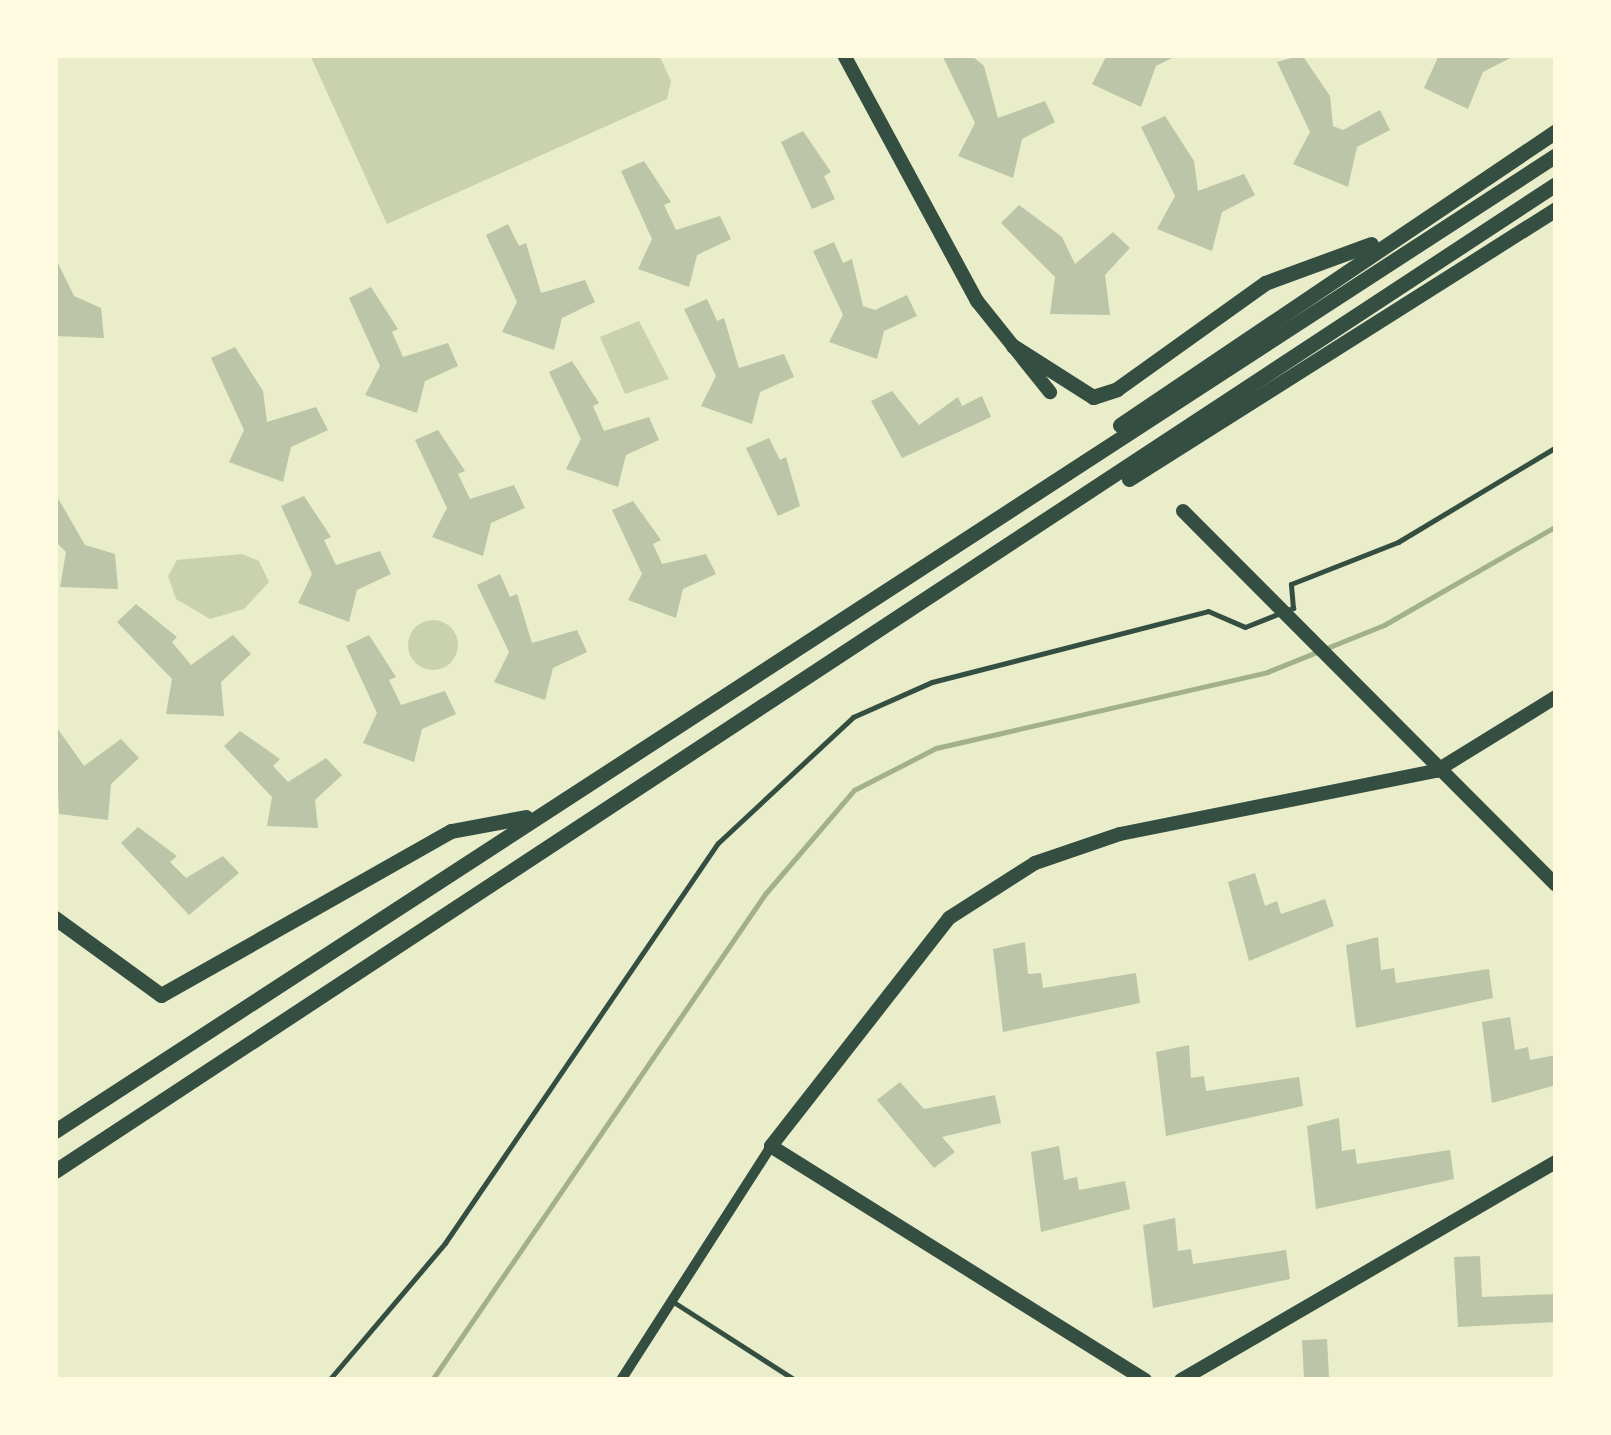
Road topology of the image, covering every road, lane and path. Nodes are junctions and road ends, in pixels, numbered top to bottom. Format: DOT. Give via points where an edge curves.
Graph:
graph roads {
  1 [pos="844,55"];
  2 [pos="1556,131"];
  3 [pos="1556,154"];
  4 [pos="1556,184"];
  5 [pos="1556,209"];
  6 [pos="1398,234"];
  7 [pos="1013,346"];
  8 [pos="1050,392"];
  9 [pos="1556,447"];
  10 [pos="1005,509"];
  11 [pos="1183,511"];
  12 [pos="1025,537"];
  13 [pos="1556,697"];
  14 [pos="1436,770"];
  15 [pos="533,816"];
  16 [pos="1556,884"];
  17 [pos="55,918"];
  18 [pos="55,1130"];
  19 [pos="771,1146"];
  20 [pos="1556,1162"];
  21 [pos="55,1171"];
  22 [pos="672,1301"];
  23 [pos="329,1380"];
  24 [pos="621,1380"];
  25 [pos="795,1380"];
  26 [pos="1145,1380"];
  27 [pos="1181,1380"];
  1 -- 7 [label="street" via="977,301"];
  2 -- 6 [label="main road"];
  3 -- 10 [label="main road"];
  4 -- 12 [label="main road"];
  5 -- 12 [label="main road"];
  6 -- 7 [label="main road" via="1265,283 1093,397"];
  6 -- 10 [label="main road"];
  7 -- 8 [label="street"];
  9 -- 23 [label="lane" via="1398,542 1291,584 1293,608 1245,628 1208,611 932,682 853,717 718,843 445,1243"];
  10 -- 15 [label="main road"];
  11 -- 14 [label="street"];
  12 -- 21 [label="main road"];
  13 -- 14 [label="street"];
  14 -- 16 [label="street"];
  14 -- 19 [label="street" via="1120,834 1035,864 949,918"];
  15 -- 17 [label="main road" via="451,830 161,995"];
  15 -- 18 [label="main road"];
  19 -- 22 [label="street"];
  19 -- 26 [label="street"];
  20 -- 27 [label="street"];
  22 -- 24 [label="street"];
  22 -- 25 [label="lane"];
}
